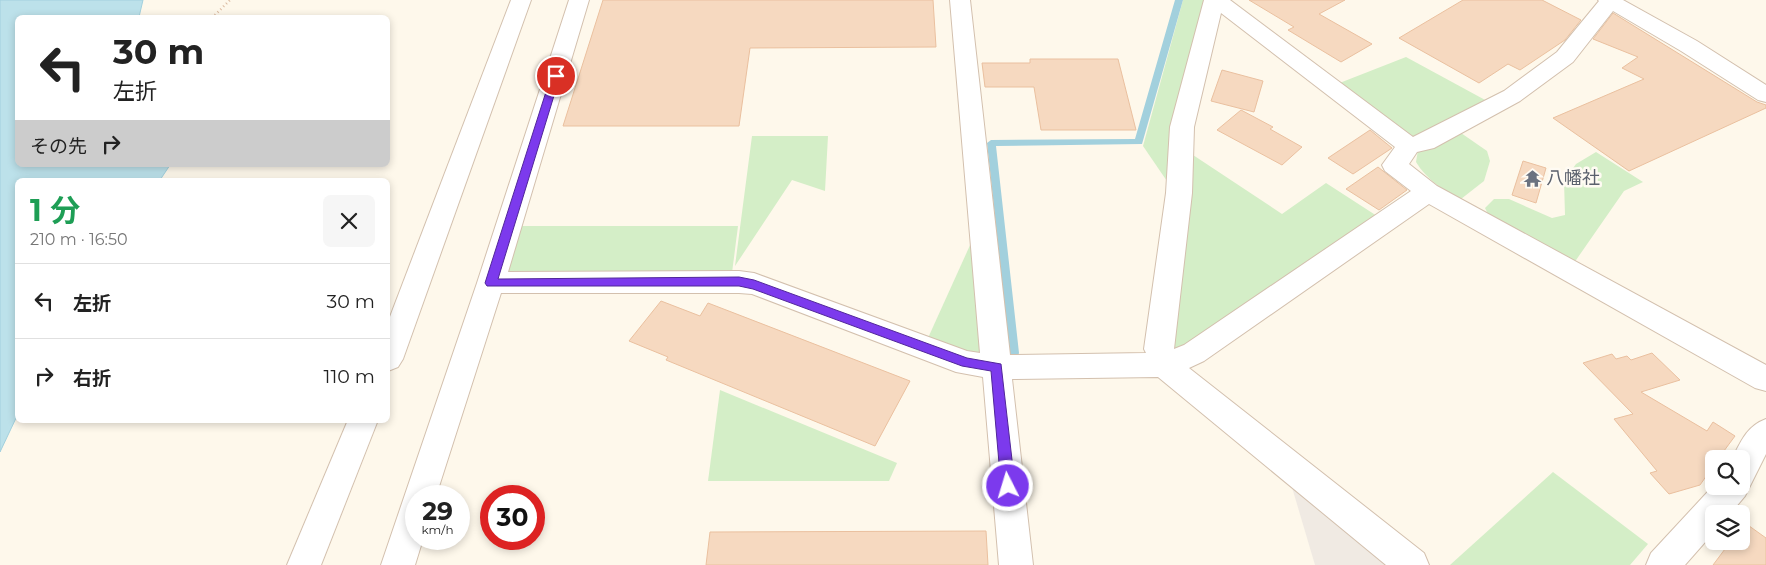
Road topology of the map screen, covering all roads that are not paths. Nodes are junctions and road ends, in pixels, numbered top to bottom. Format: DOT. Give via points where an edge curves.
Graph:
graph roads {
  1 [pos="521,0"];
  2 [pos="579,0"];
  3 [pos="960,0"];
  4 [pos="1216,0"];
  5 [pos="1609,1"];
  6 [pos="1766,95"];
  7 [pos="1409,146"];
  8 [pos="1428,192"];
  9 [pos="491,283"];
  10 [pos="390,353"];
  11 [pos="1164,365"];
  12 [pos="996,367"];
  13 [pos="1766,379"];
  14 [pos="362,423"];
  15 [pos="1766,432"];
  16 [pos="1750,456"];
  17 [pos="424,485"];
  18 [pos="1726,495"];
  19 [pos="405,543"];
  20 [pos="304,565"];
  21 [pos="398,565"];
  22 [pos="1016,565"];
  23 [pos="1412,565"];
  24 [pos="1663,565"];
  1 -- 10 [label="street"];
  2 -- 9 [label="street"];
  3 -- 12 [label="street"];
  4 -- 7 [label="street"];
  4 -- 11 [label="street" via="1182,127 1179,193 1159,349"];
  5 -- 6 [label="street"];
  5 -- 7 [label="street" via="1565,57 1519,90 1425,142"];
  7 -- 8 [label="street" via="1394,165"];
  8 -- 11 [label="street" via="1194,353"];
  8 -- 13 [label="street"];
  9 -- 12 [label="street" via="747,283 966,363"];
  9 -- 17 [label="street"];
  11 -- 12 [label="street"];
  11 -- 23 [label="street"];
  12 -- 22 [label="street"];
  14 -- 20 [label="street"];
  15 -- 16 [label="street"];
  18 -- 24 [label="street"];
  19 -- 21 [label="street"];
}
